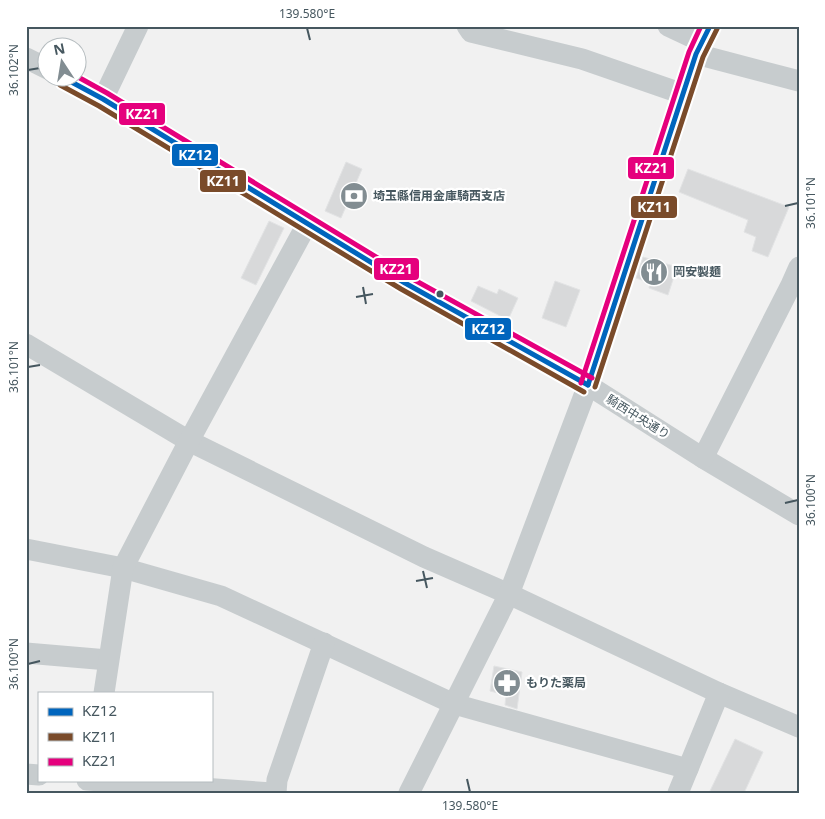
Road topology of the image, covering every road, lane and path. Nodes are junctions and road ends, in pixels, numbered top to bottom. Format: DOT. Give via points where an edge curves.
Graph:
graph roads {
  1 [pos="138,26"];
  2 [pos="467,26"];
  3 [pos="668,26"];
  4 [pos="703,41"];
  5 [pos="26,58"];
  6 [pos="38,64"];
  7 [pos="799,81"];
  8 [pos="83,88"];
  9 [pos="683,94"];
  10 [pos="104,99"];
  11 [pos="307,224"];
  12 [pos="796,281"];
  13 [pos="26,344"];
  14 [pos="588,386"];
  15 [pos="189,441"];
  16 [pos="703,458"];
  17 [pos="799,515"];
  18 [pos="26,549"];
  19 [pos="123,568"];
  20 [pos="509,594"];
  21 [pos="324,644"];
  22 [pos="26,653"];
  23 [pos="108,660"];
  24 [pos="104,692"];
  25 [pos="719,693"];
  26 [pos="454,704"];
  27 [pos="799,727"];
  28 [pos="688,769"];
  29 [pos="108,782"];
  30 [pos="274,793"];
  31 [pos="409,793"];
  32 [pos="678,793"];
  1 -- 10 [label="street"];
  2 -- 9 [label="street" via="471,32 582,59"];
  3 -- 4 [label="street"];
  4 -- 7 [label="street"];
  4 -- 9 [label="street"];
  5 -- 6 [label="street"];
  8 -- 10 [label="street, 騎西中央通り"];
  9 -- 14 [label="street"];
  10 -- 11 [label="street, 騎西中央通り"];
  11 -- 14 [label="street, 騎西中央通り"];
  11 -- 15 [label="street"];
  12 -- 16 [label="street"];
  13 -- 15 [label="street"];
  14 -- 16 [label="street, 騎西中央通り"];
  14 -- 20 [label="street"];
  15 -- 19 [label="street"];
  15 -- 20 [label="street" via="424,557"];
  16 -- 17 [label="street, 騎西中央通り"];
  18 -- 19 [label="street"];
  19 -- 21 [label="street" via="221,596"];
  19 -- 23 [label="street"];
  20 -- 25 [label="street"];
  20 -- 26 [label="street"];
  21 -- 26 [label="street"];
  21 -- 30 [label="street"];
  22 -- 23 [label="street"];
  23 -- 24 [label="street"];
  25 -- 27 [label="street"];
  25 -- 28 [label="street"];
  26 -- 28 [label="street"];
  26 -- 31 [label="street"];
  28 -- 32 [label="street"];
  29 -- 30 [label="street"];
}
